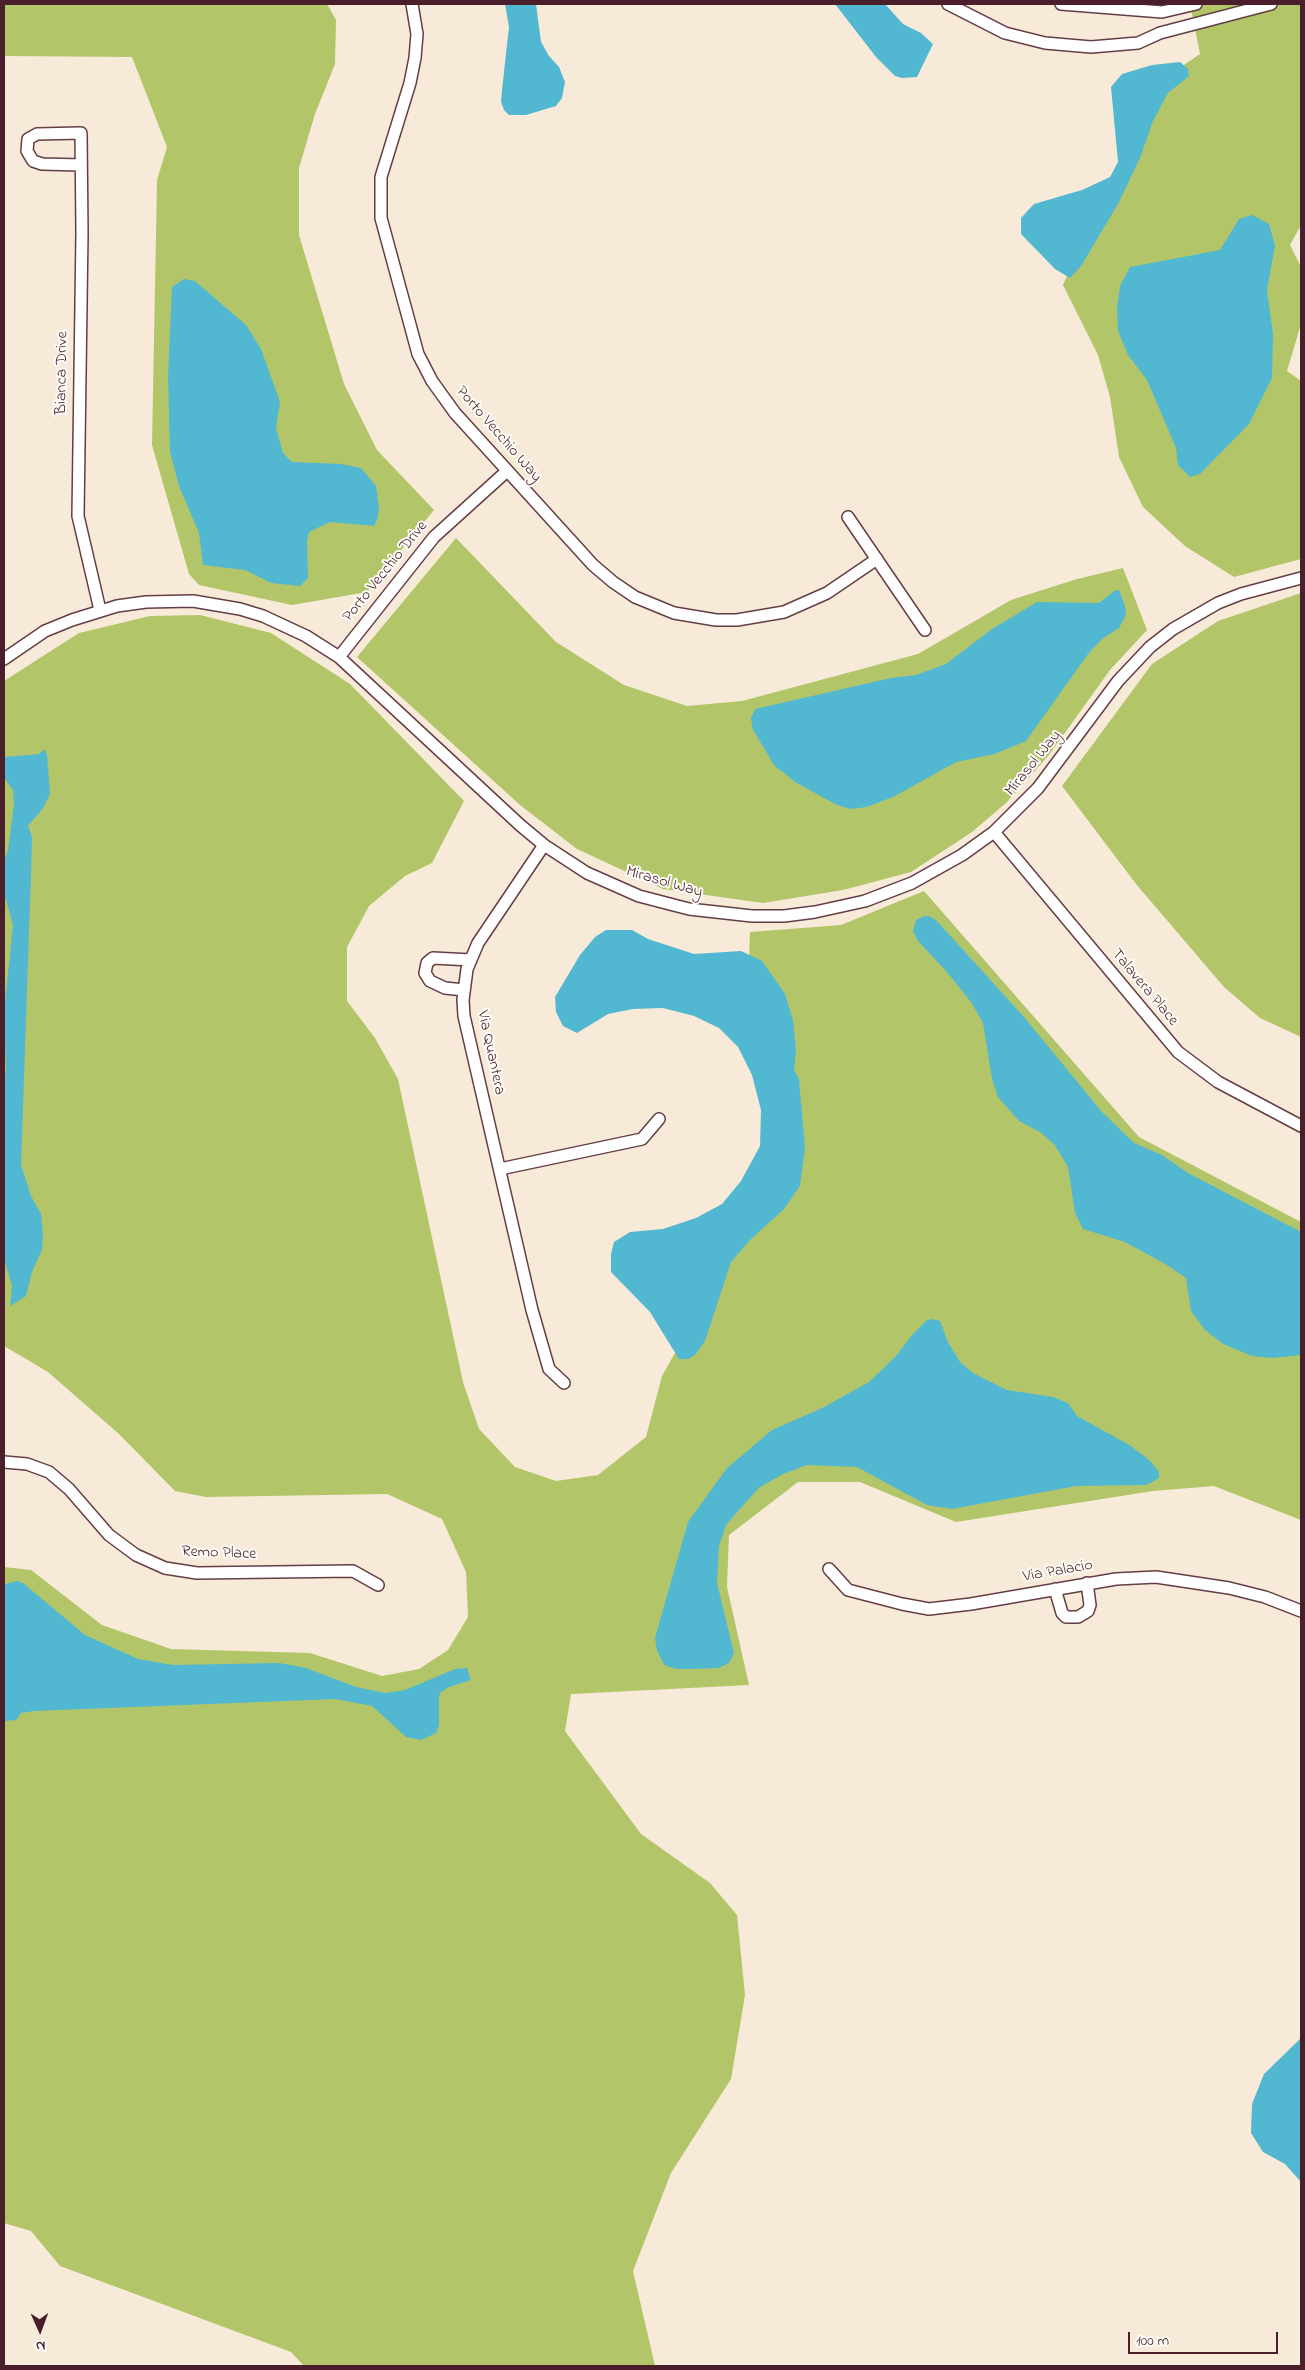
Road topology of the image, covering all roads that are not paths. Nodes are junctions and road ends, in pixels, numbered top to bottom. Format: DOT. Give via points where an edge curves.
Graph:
graph roads {
  1 [pos="412,4"];
  2 [pos="948,4"];
  3 [pos="1060,4"];
  4 [pos="1196,4"];
  5 [pos="1271,4"];
  6 [pos="81,165"];
  7 [pos="507,471"];
  8 [pos="848,517"];
  9 [pos="877,560"];
  10 [pos="1301,578"];
  11 [pos="100,610"];
  12 [pos="925,630"];
  13 [pos="339,657"];
  14 [pos="4,659"];
  15 [pos="994,832"];
  16 [pos="544,845"];
  17 [pos="470,960"];
  18 [pos="464,990"];
  19 [pos="659,1119"];
  20 [pos="1301,1126"];
  21 [pos="500,1169"];
  22 [pos="564,1383"];
  23 [pos="4,1462"];
  24 [pos="829,1569"];
  25 [pos="1087,1583"];
  26 [pos="378,1585"];
  27 [pos="1055,1589"];
  28 [pos="1301,1611"];
  1 -- 7 [label="street, Porto Vecchio Way" via="415,58 381,176 381,218 418,354 432,382 455,413"];
  2 -- 5 [label="street" via="1005,33 1045,43 1091,47 1138,43 1160,33"];
  3 -- 4 [label="street" via="1162,12"];
  6 -- 6 [label="street, Bianca Drive" via="81,133 38,134 28,139 28,156 33,161"];
  6 -- 11 [label="street, Bianca Drive" via="78,516"];
  7 -- 9 [label="street, Porto Vecchio Way" via="593,565 635,597 674,613 737,620 784,612 827,593"];
  7 -- 13 [label="street, Porto Vecchio Drive" via="434,537"];
  8 -- 9 [label="street"];
  9 -- 12 [label="street"];
  10 -- 15 [label="street, Mirasol Way" via="1218,603 1173,629 1150,647 1118,681 1038,788"];
  11 -- 13 [label="street, Mirasol Way" via="146,602 217,604 285,625"];
  11 -- 14 [label="street, Mirasol Way" via="46,632"];
  13 -- 16 [label="street, Mirasol Way"];
  15 -- 16 [label="street, Mirasol Way" via="941,869 889,893 840,908 784,916 720,914 664,903 610,884"];
  15 -- 20 [label="street, Talavera Place" via="1178,1052 1218,1082"];
  16 -- 17 [label="street, Via Quantera"];
  17 -- 18 [label="street, Via Quantera"];
  17 -- 18 [label="street" via="432,958 427,963 425,973 430,980 445,988"];
  18 -- 21 [label="street, Via Quantera" via="464,1016"];
  19 -- 21 [label="street" via="642,1139"];
  21 -- 22 [label="street, Via Quantera" via="549,1369"];
  23 -- 26 [label="street, Remo Place" via="27,1464 49,1472 69,1489 109,1535 136,1555 165,1568 197,1573 353,1571"];
  24 -- 27 [label="street, Via Palacio" via="848,1590 929,1609"];
  25 -- 27 [label="street, Via Palacio"];
  25 -- 27 [label="street" via="1088,1611 1078,1618 1066,1617 1062,1613"];
  25 -- 28 [label="street, Via Palacio" via="1156,1577 1265,1597"];
}
